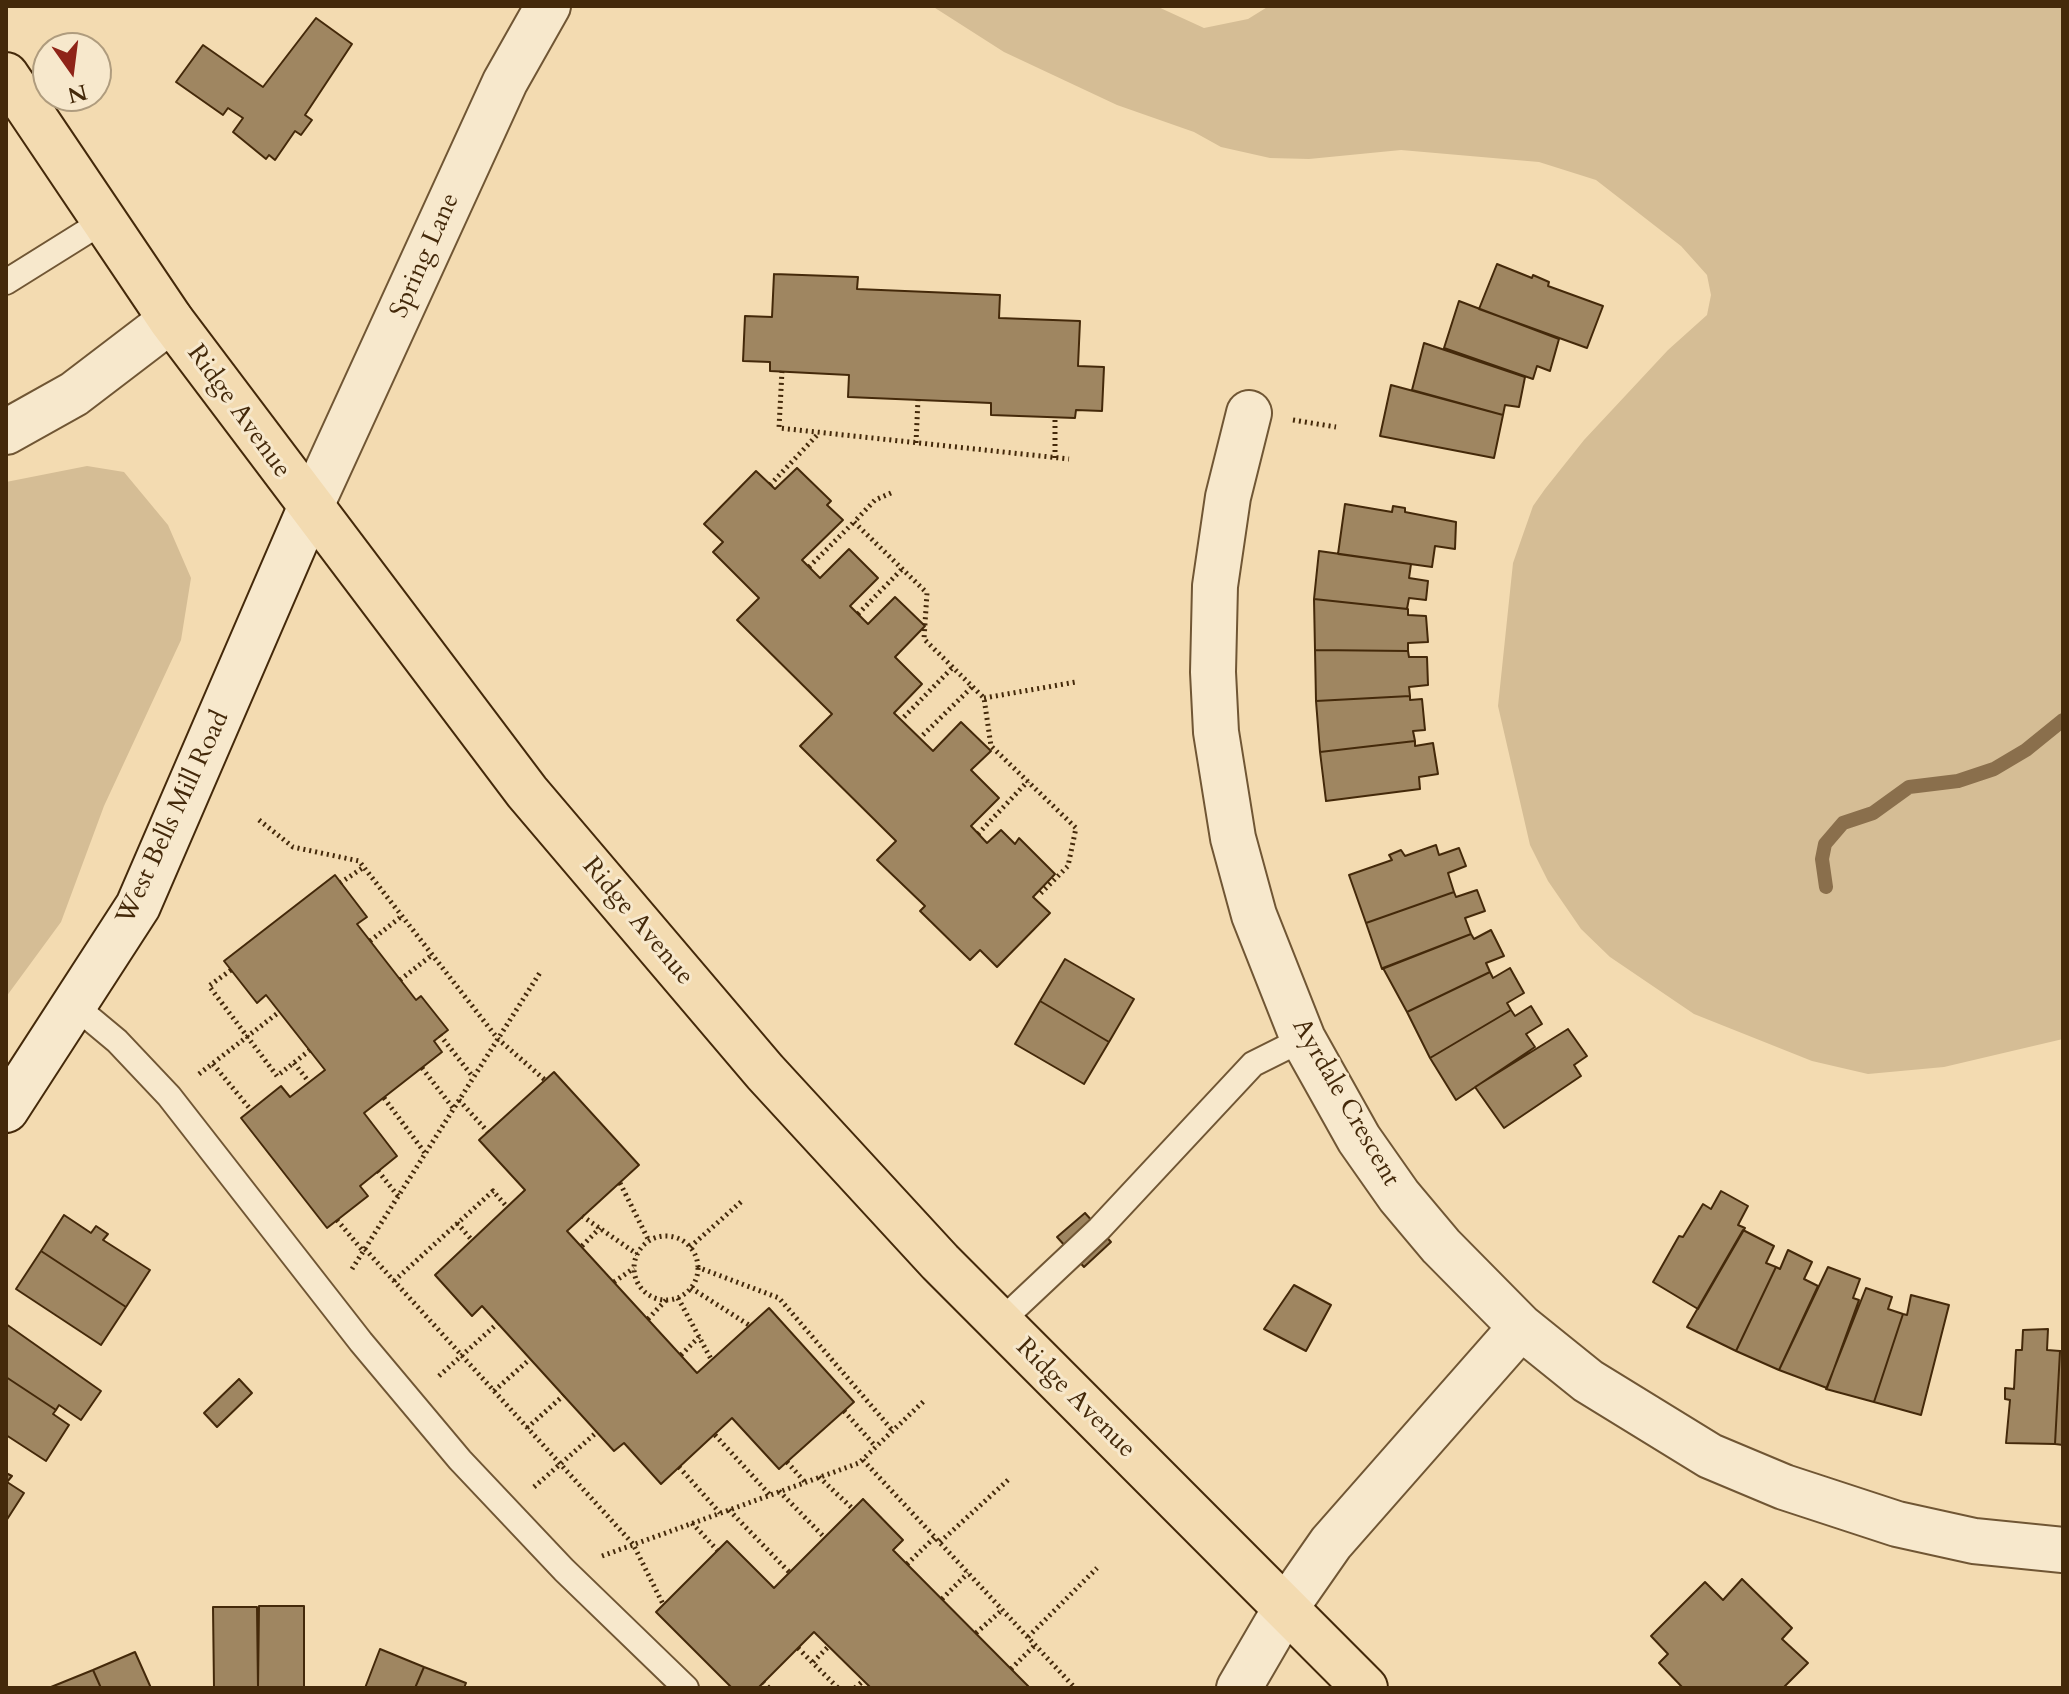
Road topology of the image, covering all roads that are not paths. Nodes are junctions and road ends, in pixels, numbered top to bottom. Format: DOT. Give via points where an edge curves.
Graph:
graph roads {
  1 [pos="548,6"];
  2 [pos="6,75"];
  3 [pos="102,222"];
  4 [pos="6,282"];
  5 [pos="171,320"];
  6 [pos="1249,413"];
  7 [pos="6,432"];
  8 [pos="310,508"];
  9 [pos="75,1006"];
  10 [pos="1303,1039"];
  11 [pos="6,1110"];
  12 [pos="999,1323"];
  13 [pos="1521,1327"];
  14 [pos="2063,1550"];
  15 [pos="1285,1609"];
  16 [pos="686,1688"];
  17 [pos="1239,1688"];
  18 [pos="1365,1688"];
  1 -- 8 [label="street, Spring Lane" via="505,82"];
  2 -- 3 [label="main road, Ridge Avenue"];
  3 -- 4 [label="lane"];
  3 -- 5 [label="main road, Ridge Avenue"];
  5 -- 7 [label="street" via="74,394"];
  5 -- 8 [label="main road, Ridge Avenue"];
  6 -- 10 [label="street, Ayrdale Crescent" via="1228,497 1215,586 1216,732 1233,838 1254,915"];
  8 -- 9 [label="street, West Bells Mill Road" via="158,864"];
  8 -- 12 [label="main road, Ridge Avenue" via="527,792 765,1072"];
  9 -- 11 [label="street, West Bells Mill Road"];
  9 -- 16 [label="lane" via="170,1097 460,1460"];
  10 -- 12 [label="lane" via="1253,1064 1099,1229"];
  10 -- 13 [label="street, Ayrdale Crescent" via="1359,1139 1399,1196"];
  12 -- 15 [label="main road, Ridge Avenue"];
  13 -- 14 [label="street, Ayrdale Crescent" via="1651,1423 1710,1456 1784,1487 1897,1524 1974,1541"];
  13 -- 15 [label="street" via="1331,1543"];
  15 -- 17 [label="street"];
  15 -- 18 [label="main road, Ridge Avenue"];
}
